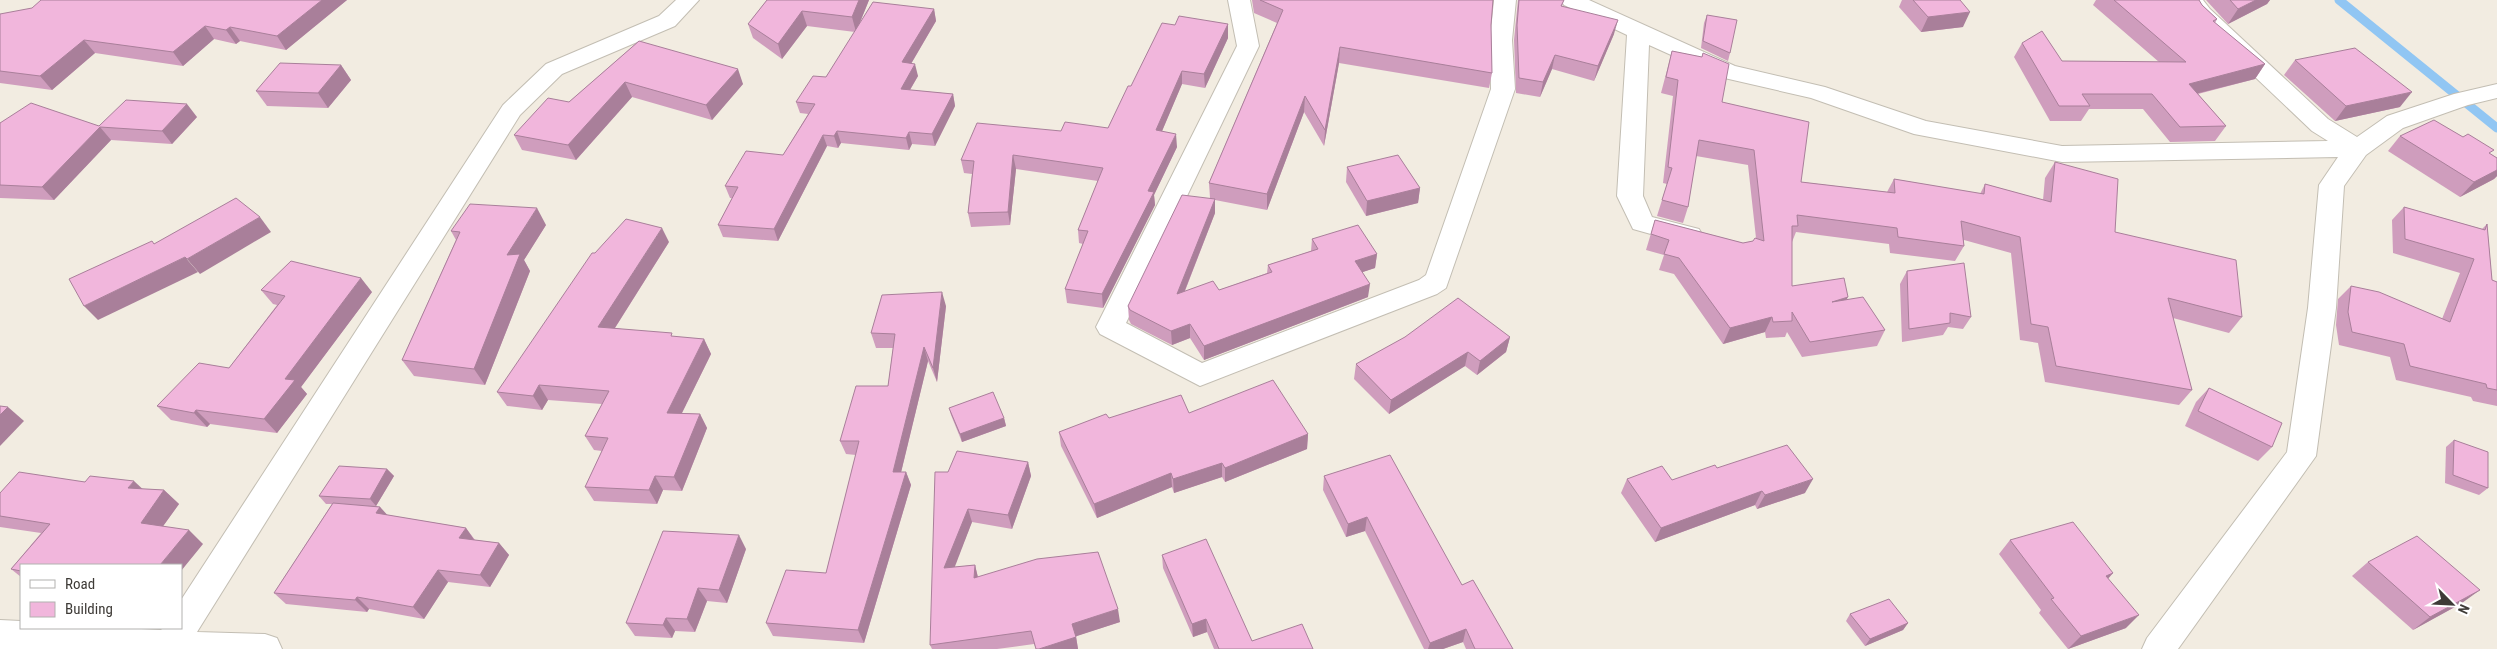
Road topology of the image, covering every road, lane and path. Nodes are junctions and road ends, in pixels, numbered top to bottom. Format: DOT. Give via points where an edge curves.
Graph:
graph roads {
  1 [pos="688,0"];
  2 [pos="1238,0"];
  3 [pos="1505,0"];
  4 [pos="1572,0"];
  5 [pos="2192,0"];
  6 [pos="1638,32"];
  7 [pos="2497,91"];
  8 [pos="2357,149"];
  9 [pos="1709,240"];
  10 [pos="182,627"];
  11 [pos="181,629"];
  12 [pos="0,635"];
  13 [pos="170,646"];
  14 [pos="265,649"];
  15 [pos="2159,649"];
  1 -- 10 [label="street" via="667,21 554,69 512,110"];
  2 -- 3 [label="street" via="1248,46 1110,327 1200,375 1437,281 1503,89 1501,40"];
  4 -- 6 [label="street"];
  5 -- 8 [label="street" via="2202,14 2320,125"];
  6 -- 8 [label="street" via="1728,72 1817,92 1922,128 2062,154"];
  6 -- 9 [label="street" via="1630,196 1642,223"];
  7 -- 8 [label="street" via="2462,99 2395,122"];
  8 -- 15 [label="street" via="2332,185 2322,308 2301,456"];
  11 -- 13 [label="street"];
  12 -- 13 [label="street"];
  13 -- 14 [label="street"];
}
